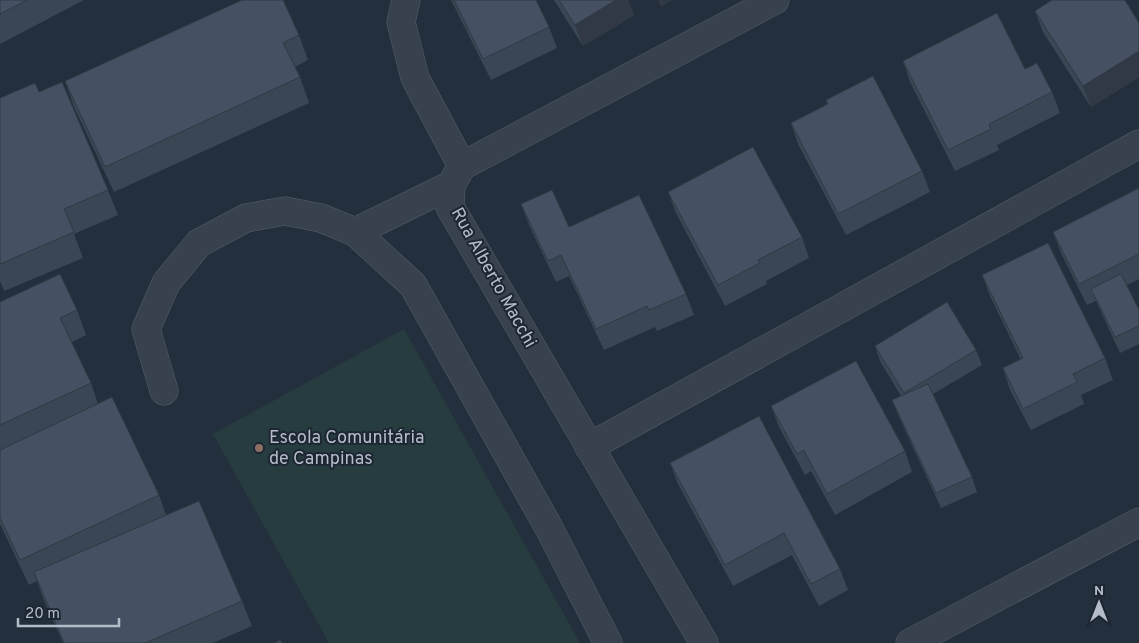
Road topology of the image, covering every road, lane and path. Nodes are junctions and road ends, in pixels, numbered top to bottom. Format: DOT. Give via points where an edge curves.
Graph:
graph roads {
  1 [pos="406,0"];
  2 [pos="775,0"];
  3 [pos="1139,144"];
  4 [pos="456,175"];
  5 [pos="355,232"];
  6 [pos="164,391"];
  7 [pos="588,447"];
  8 [pos="1139,522"];
  9 [pos="608,643"];
  10 [pos="704,643"];
  11 [pos="910,643"];
  1 -- 4 [label="street" via="402,22 416,78"];
  2 -- 4 [label="street"];
  3 -- 7 [label="street"];
  4 -- 5 [label="street"];
  4 -- 7 [label="street, Rua Alberto Macchi" via="450,207"];
  5 -- 6 [label="street" via="321,218 285,211 246,218 199,243 166,283 146,329"];
  5 -- 9 [label="street" via="413,285 549,528"];
  7 -- 10 [label="street, Rua Alberto Macchi"];
  8 -- 11 [label="street"];
}
